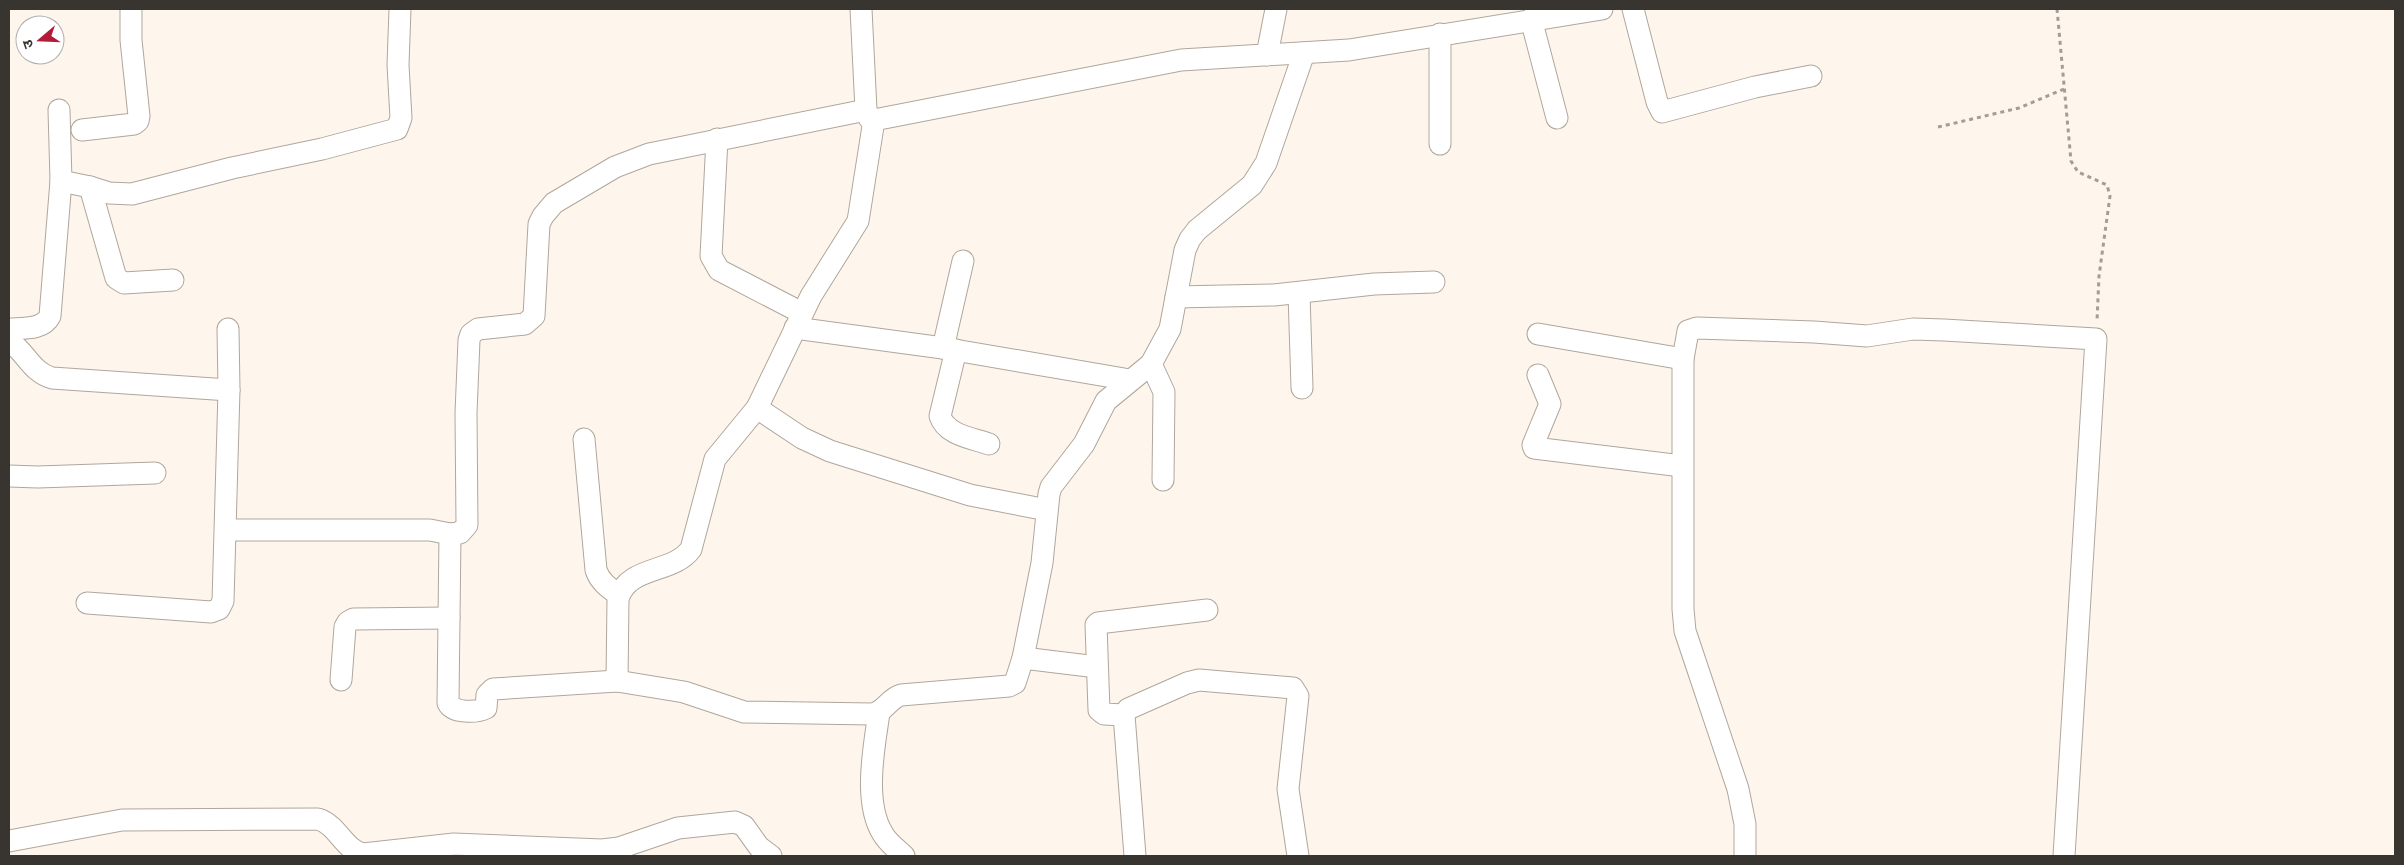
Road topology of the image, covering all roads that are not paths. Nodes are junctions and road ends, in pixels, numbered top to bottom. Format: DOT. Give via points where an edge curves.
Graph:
graph roads {
  1 [pos="131,9"];
  2 [pos="400,9"];
  3 [pos="861,9"];
  4 [pos="1276,9"];
  5 [pos="1602,9"];
  6 [pos="1633,9"];
  7 [pos="1531,19"];
  8 [pos="1440,34"];
  9 [pos="1304,52"];
  10 [pos="1268,55"];
  11 [pos="1811,76"];
  12 [pos="59,110"];
  13 [pos="870,115"];
  14 [pos="1557,118"];
  15 [pos="82,130"];
  16 [pos="717,139"];
  17 [pos="1440,144"];
  18 [pos="61,181"];
  19 [pos="90,186"];
  20 [pos="963,261"];
  21 [pos="173,280"];
  22 [pos="1434,282"];
  23 [pos="1299,294"];
  24 [pos="1176,297"];
  25 [pos="798,320"];
  26 [pos="228,329"];
  27 [pos="9,330"];
  28 [pos="1538,334"];
  29 [pos="9,340"];
  30 [pos="949,349"];
  31 [pos="1683,359"];
  32 [pos="1152,364"];
  33 [pos="1538,375"];
  34 [pos="1130,380"];
  35 [pos="1302,388"];
  36 [pos="229,390"];
  37 [pos="757,408"];
  38 [pos="584,439"];
  39 [pos="989,444"];
  40 [pos="1682,466"];
  41 [pos="155,473"];
  42 [pos="9,476"];
  43 [pos="1163,480"];
  44 [pos="1047,510"];
  45 [pos="226,530"];
  46 [pos="450,534"];
  47 [pos="619,595"];
  48 [pos="87,603"];
  49 [pos="1207,610"];
  50 [pos="449,618"];
  51 [pos="1024,658"];
  52 [pos="1097,667"];
  53 [pos="341,680"];
  54 [pos="617,680"];
  55 [pos="879,713"];
  56 [pos="1124,715"];
  57 [pos="14,846"];
  58 [pos="386,854"];
  59 [pos="771,856"];
  60 [pos="904,856"];
  61 [pos="1135,856"];
  62 [pos="1298,856"];
  63 [pos="1745,856"];
  64 [pos="2064,856"];
  1 -- 15 [label="street" via="138,121"];
  2 -- 19 [label="street" via="398,65 401,118 398,129 132,194 109,193"];
  3 -- 13 [label="street"];
  4 -- 10 [label="street"];
  5 -- 7 [label="street"];
  6 -- 11 [label="street" via="1662,112"];
  7 -- 8 [label="street"];
  7 -- 14 [label="street"];
  8 -- 9 [label="street" via="1349,50"];
  8 -- 17 [label="street"];
  9 -- 10 [label="street"];
  9 -- 24 [label="street" via="1266,163 1252,185 1190,239"];
  10 -- 13 [label="street" via="1181,60"];
  12 -- 18 [label="street"];
  13 -- 16 [label="street"];
  13 -- 25 [label="street" via="858,221"];
  16 -- 25 [label="street" via="711,256 714,264"];
  16 -- 46 [label="street" via="629,161 554,203 543,216 539,224 534,316 525,324 478,330 469,340 467,525 460,533"];
  18 -- 19 [label="street"];
  18 -- 27 [label="street" via="50,316 47,323 39,326"];
  19 -- 21 [label="street" via="119,282"];
  20 -- 30 [label="street"];
  22 -- 23 [label="street" via="1374,284"];
  23 -- 24 [label="street"];
  23 -- 35 [label="street"];
  24 -- 32 [label="street" via="1170,329"];
  25 -- 30 [label="street"];
  25 -- 37 [label="street"];
  26 -- 36 [label="street"];
  28 -- 31 [label="street"];
  29 -- 36 [label="street" via="35,370 52,378"];
  30 -- 34 [label="street"];
  30 -- 39 [label="street" via="940,416 943,425"];
  31 -- 40 [label="street"];
  31 -- 64 [label="street" via="1686,336 1697,328 1867,336 1913,329 2096,339"];
  32 -- 34 [label="street"];
  32 -- 43 [label="street" via="1164,392"];
  33 -- 40 [label="street" via="1550,404 1534,448"];
  34 -- 44 [label="street" via="1100,410 1084,444 1051,486"];
  36 -- 45 [label="street"];
  37 -- 44 [label="street" via="830,452 970,495"];
  37 -- 47 [label="street" via="715,459 688,554 625,583"];
  38 -- 47 [label="street" via="596,570 603,583"];
  40 -- 63 [label="street" via="1685,631 1738,790 1745,824"];
  41 -- 42 [label="street"];
  44 -- 51 [label="street" via="1042,562"];
  45 -- 46 [label="street" via="430,530"];
  45 -- 48 [label="street" via="223,601 219,609 211,612"];
  46 -- 50 [label="street"];
  47 -- 54 [label="street"];
  49 -- 52 [label="street" via="1098,623 1095,628"];
  50 -- 53 [label="street" via="353,619 345,627"];
  50 -- 54 [label="street" via="448,702 455,710 486,708 487,695 493,689"];
  51 -- 52 [label="street"];
  51 -- 55 [label="street" via="1015,683 1009,686 900,695"];
  52 -- 56 [label="street" via="1099,710 1104,714"];
  54 -- 55 [label="street" via="684,692 744,712"];
  55 -- 60 [label="street" via="871,788 880,828 888,842"];
  56 -- 61 [label="street"];
  56 -- 62 [label="street" via="1128,709 1193,681 1293,688 1297,691 1288,789"];
  57 -- 58 [label="street" via="122,820 318,819 331,824 357,853"];
  58 -- 59 [label="street" via="475,844 602,850 618,848 678,828 735,822 744,826 759,847"];
}
